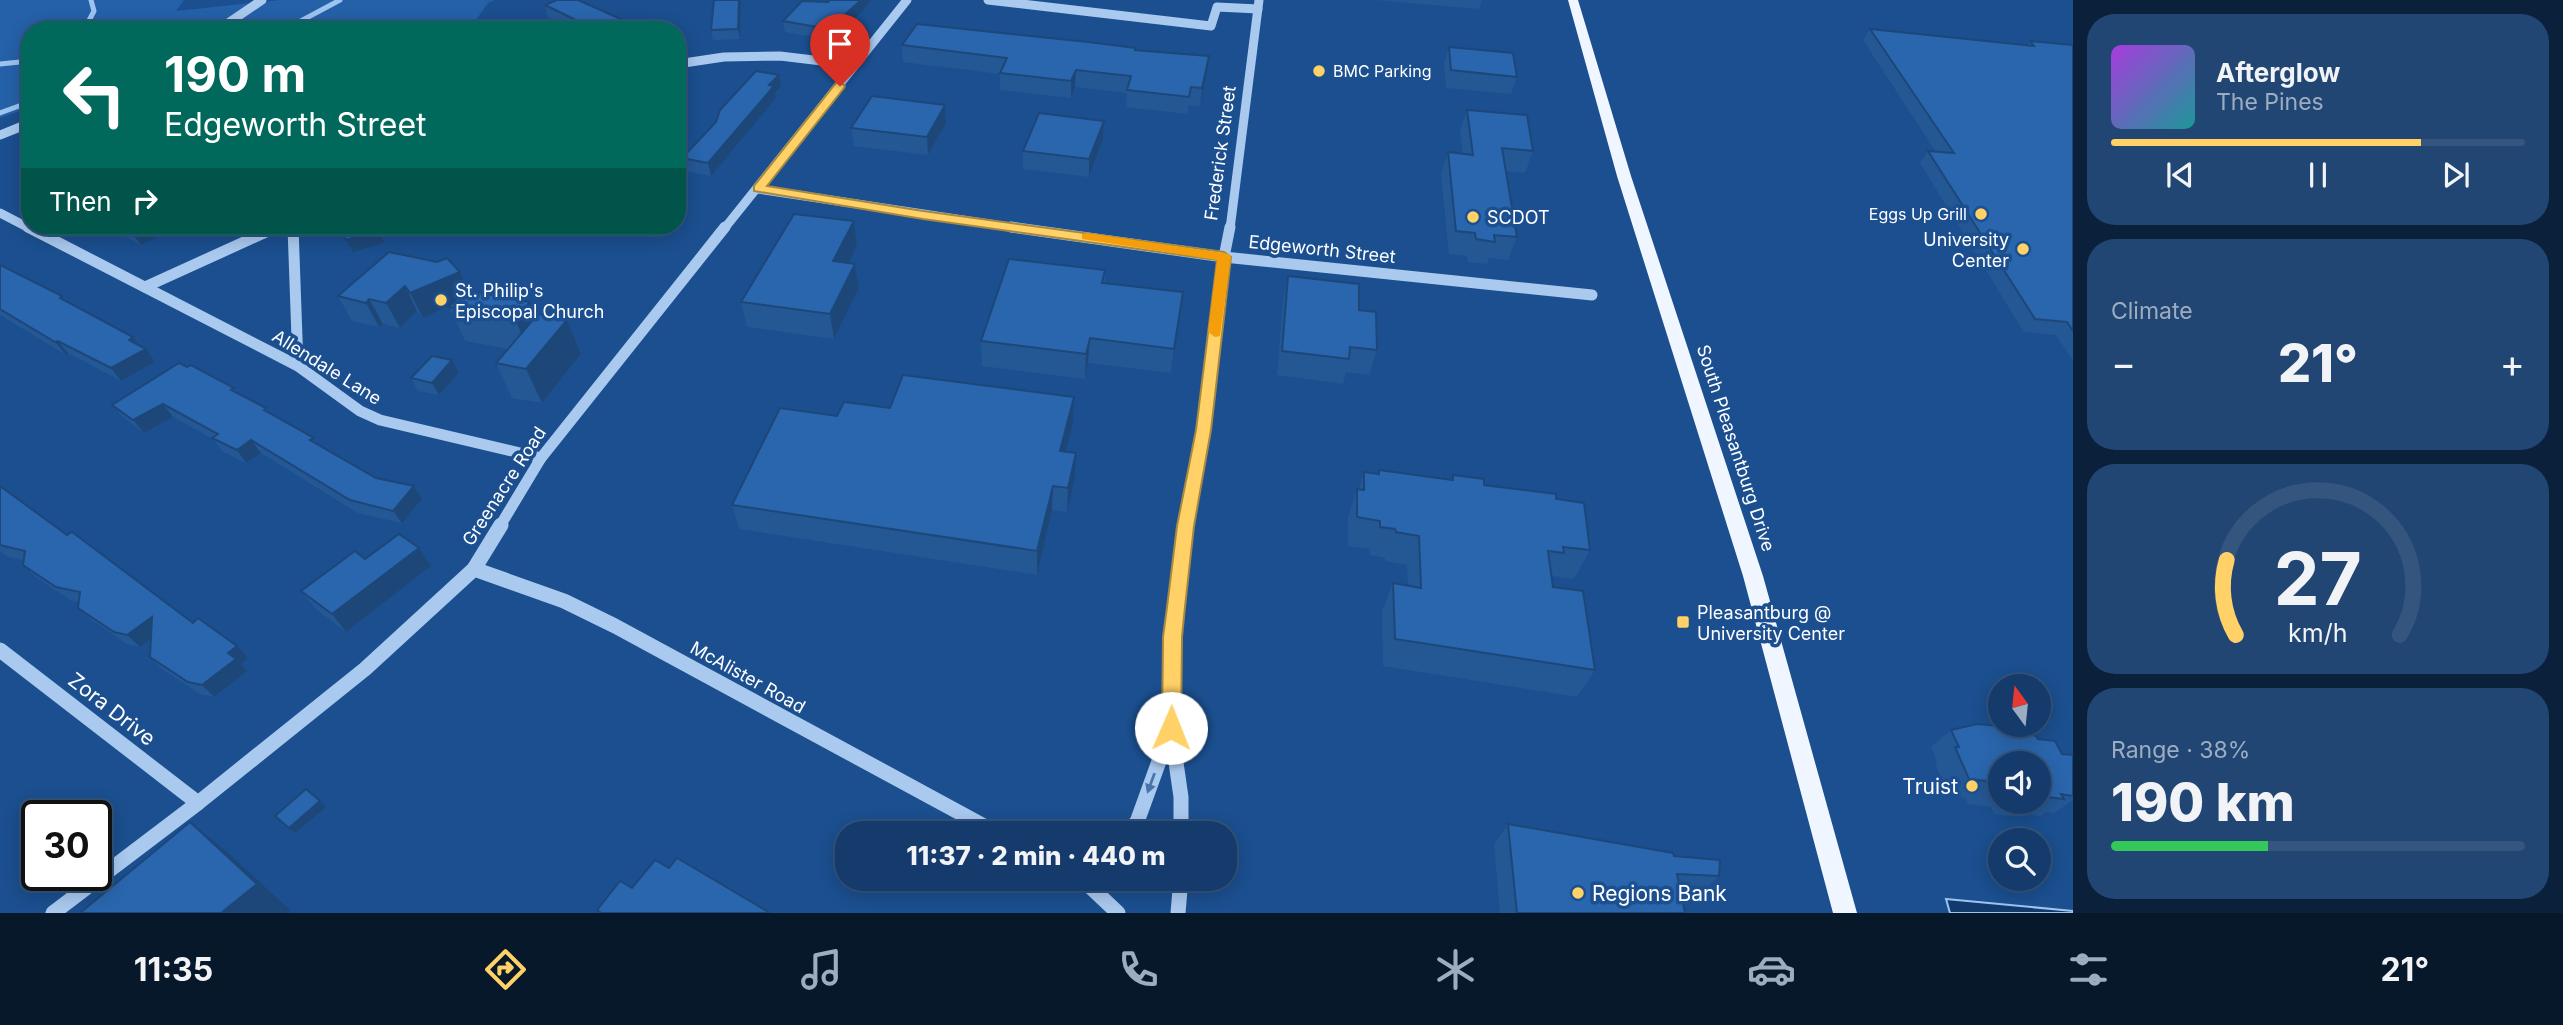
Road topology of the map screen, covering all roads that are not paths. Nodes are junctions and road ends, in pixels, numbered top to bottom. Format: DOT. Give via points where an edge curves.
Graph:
graph roads {
  1 [pos="262,0"];
  2 [pos="907,0"];
  3 [pos="988,0"];
  4 [pos="1573,0"];
  5 [pos="1259,5"];
  6 [pos="231,21"];
  7 [pos="686,63"];
  8 [pos="855,65"];
  9 [pos="21,127"];
  10 [pos="0,135"];
  11 [pos="758,189"];
  12 [pos="0,214"];
  13 [pos="21,225"];
  14 [pos="42,235"];
  15 [pos="260,235"];
  16 [pos="293,235"];
  17 [pos="1224,257"];
  18 [pos="145,287"];
  19 [pos="1592,295"];
  20 [pos="298,366"];
  21 [pos="541,458"];
  22 [pos="474,569"];
  23 [pos="0,650"];
  24 [pos="1171,728"];
  25 [pos="198,803"];
  26 [pos="975,821"];
  27 [pos="1137,821"];
  28 [pos="1181,821"];
  29 [pos="1095,891"];
  30 [pos="1180,891"];
  31 [pos="53,913"];
  32 [pos="1118,913"];
  33 [pos="1178,913"];
  34 [pos="1845,913"];
  1 -- 6 [label="street"];
  2 -- 8 [label="street, Greenacre Road"];
  3 -- 5 [label="street" via="1211,26 1217,7"];
  4 -- 34 [label="main road, South Pleasantburg Drive" via="1624,176 1753,576"];
  5 -- 17 [label="street, Frederick Street" via="1235,204"];
  7 -- 8 [label="street" via="780,56"];
  8 -- 11 [label="street, Greenacre Road"];
  9 -- 10 [label="street"];
  11 -- 17 [label="street, Edgeworth Street"];
  11 -- 21 [label="street, Greenacre Road"];
  12 -- 13 [label="street, Allendale Lane"];
  14 -- 18 [label="street, Allendale Lane"];
  15 -- 18 [label="street"];
  16 -- 20 [label="street"];
  17 -- 19 [label="street, Edgeworth Street"];
  17 -- 24 [label="street, Frederick Street" via="1172,637"];
  18 -- 20 [label="street, Allendale Lane"];
  20 -- 21 [label="street, Allendale Lane" via="380,420"];
  21 -- 22 [label="street, Greenacre Road"];
  22 -- 25 [label="street, Greenacre Road" via="365,669"];
  22 -- 26 [label="street, McAlister Road" via="565,601 615,626"];
  23 -- 25 [label="street, Zora Drive"];
  24 -- 27 [label="street, Frederick Street, one-way"];
  24 -- 28 [label="street, Frederick Street"];
  25 -- 31 [label="street, Greenacre Road"];
  29 -- 32 [label="street"];
  30 -- 33 [label="street"];
}
